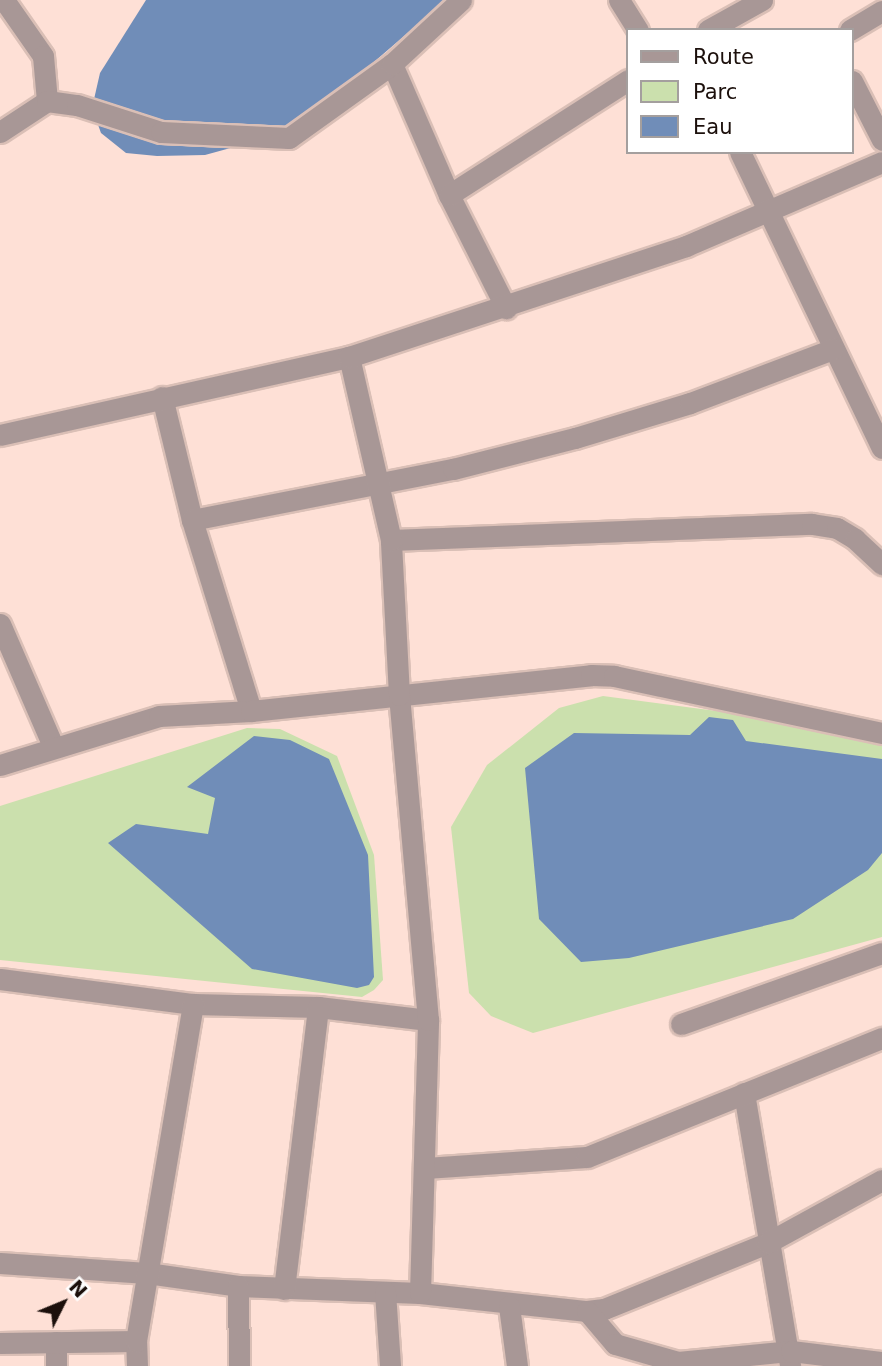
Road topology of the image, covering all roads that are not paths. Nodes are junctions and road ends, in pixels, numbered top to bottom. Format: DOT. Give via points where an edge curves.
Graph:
graph roads {
  1 [pos="4,0"];
  2 [pos="461,0"];
  3 [pos="620,0"];
  4 [pos="762,0"];
  5 [pos="882,11"];
  6 [pos="637,28"];
  7 [pos="712,28"];
  8 [pos="853,28"];
  9 [pos="392,64"];
  10 [pos="626,81"];
  11 [pos="854,85"];
  12 [pos="47,101"];
  13 [pos="0,132"];
  14 [pos="882,140"];
  15 [pos="741,154"];
  16 [pos="882,162"];
  17 [pos="449,195"];
  18 [pos="771,213"];
  19 [pos="506,308"];
  20 [pos="834,349"];
  21 [pos="349,357"];
  22 [pos="162,397"];
  23 [pos="0,435"];
  24 [pos="882,448"];
  25 [pos="376,481"];
  26 [pos="192,520"];
  27 [pos="391,540"];
  28 [pos="882,564"];
  29 [pos="0,624"];
  30 [pos="399,695"];
  31 [pos="251,711"];
  32 [pos="882,733"];
  33 [pos="52,746"];
  34 [pos="0,765"];
  35 [pos="882,953"];
  36 [pos="0,979"];
  37 [pos="193,1004"];
  38 [pos="317,1007"];
  39 [pos="428,1020"];
  40 [pos="681,1024"];
  41 [pos="882,1038"];
  42 [pos="744,1093"];
  43 [pos="425,1168"];
  44 [pos="882,1180"];
  45 [pos="768,1243"];
  46 [pos="0,1263"];
  47 [pos="147,1273"];
  48 [pos="238,1286"];
  49 [pos="284,1289"];
  50 [pos="385,1292"];
  51 [pos="420,1293"];
  52 [pos="509,1306"];
  53 [pos="587,1311"];
  54 [pos="136,1341"];
  55 [pos="56,1342"];
  56 [pos="0,1343"];
  57 [pos="790,1359"];
  58 [pos="882,1362"];
  59 [pos="56,1366"];
  60 [pos="137,1366"];
  61 [pos="239,1366"];
  62 [pos="390,1366"];
  63 [pos="517,1366"];
  1 -- 12 [label="street" via="43,56"];
  2 -- 9 [label="street"];
  3 -- 6 [label="street"];
  4 -- 7 [label="street"];
  5 -- 8 [label="street"];
  9 -- 12 [label="street" via="289,138 161,132 78,105"];
  9 -- 17 [label="street"];
  10 -- 17 [label="street"];
  11 -- 14 [label="street"];
  12 -- 13 [label="street"];
  15 -- 18 [label="street"];
  16 -- 18 [label="street"];
  17 -- 19 [label="street"];
  18 -- 19 [label="street"];
  18 -- 20 [label="street"];
  19 -- 21 [label="street"];
  20 -- 24 [label="street"];
  20 -- 25 [label="street" via="690,403 575,438 453,468"];
  21 -- 22 [label="street"];
  21 -- 25 [label="street"];
  22 -- 23 [label="street"];
  22 -- 26 [label="street"];
  25 -- 26 [label="street"];
  25 -- 27 [label="street"];
  26 -- 31 [label="street"];
  27 -- 28 [label="street" via="812,524 837,528"];
  27 -- 30 [label="street"];
  29 -- 33 [label="street"];
  30 -- 31 [label="street"];
  30 -- 32 [label="street" via="614,676"];
  30 -- 39 [label="street"];
  31 -- 33 [label="street" via="159,716"];
  33 -- 34 [label="street"];
  35 -- 40 [label="street"];
  36 -- 37 [label="street"];
  37 -- 38 [label="street"];
  37 -- 47 [label="street"];
  38 -- 39 [label="street"];
  38 -- 49 [label="street"];
  39 -- 43 [label="street"];
  41 -- 42 [label="street"];
  42 -- 43 [label="street" via="587,1157"];
  42 -- 45 [label="street"];
  43 -- 51 [label="street"];
  44 -- 45 [label="street"];
  45 -- 53 [label="street"];
  45 -- 57 [label="street"];
  46 -- 47 [label="street"];
  47 -- 48 [label="street"];
  47 -- 54 [label="street"];
  48 -- 49 [label="street"];
  48 -- 61 [label="street"];
  49 -- 50 [label="street"];
  50 -- 51 [label="street"];
  50 -- 62 [label="street"];
  51 -- 52 [label="street"];
  52 -- 53 [label="street"];
  52 -- 63 [label="street"];
  53 -- 57 [label="street" via="615,1344 678,1362"];
  54 -- 55 [label="street"];
  54 -- 60 [label="street"];
  55 -- 56 [label="street"];
  55 -- 59 [label="street"];
  57 -- 58 [label="street"];
}
